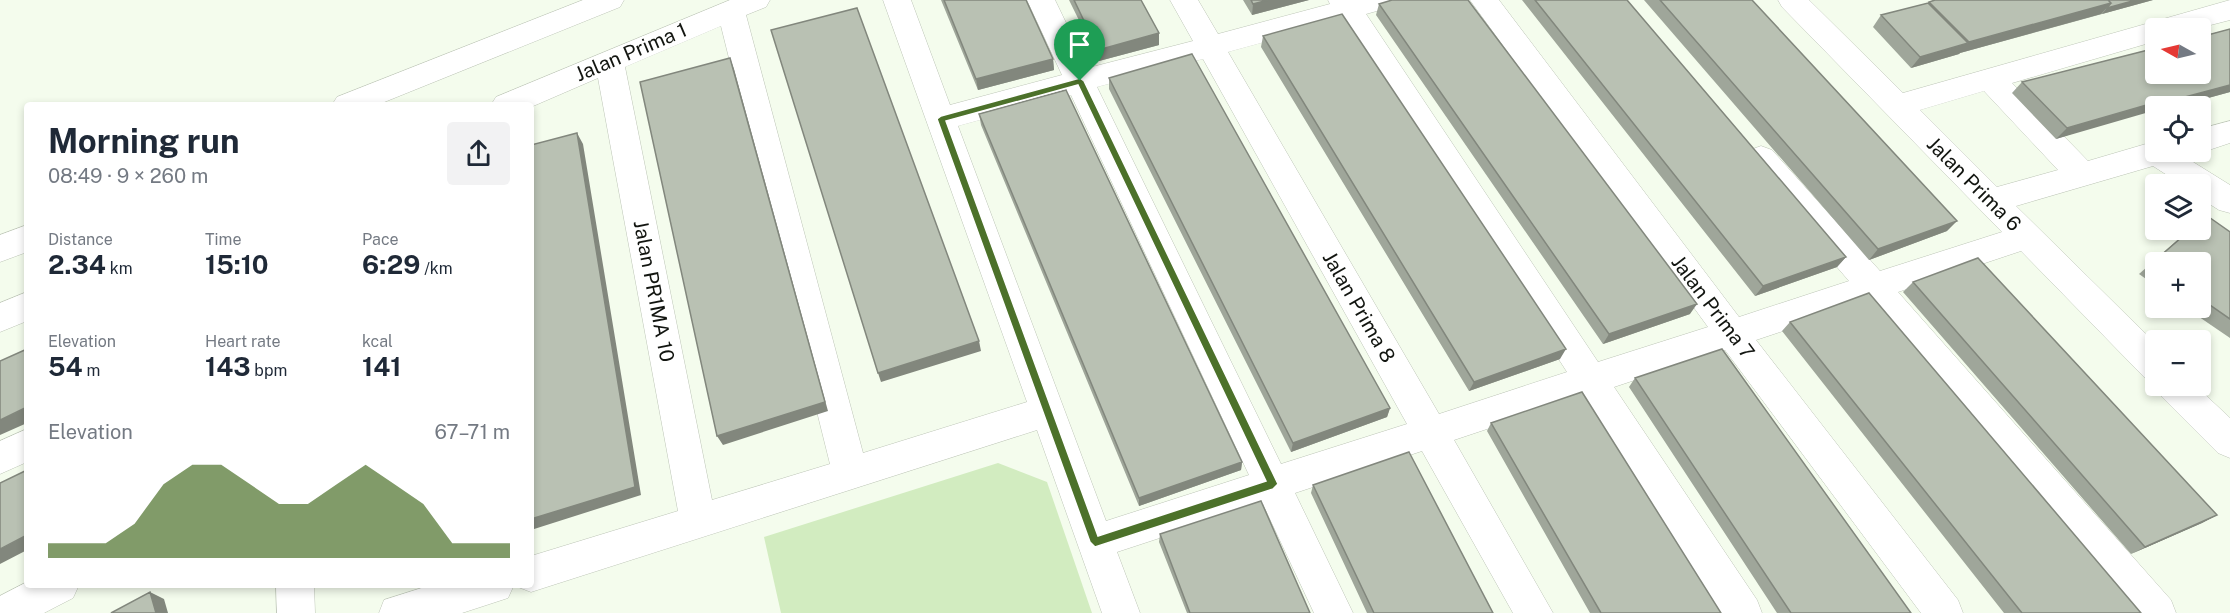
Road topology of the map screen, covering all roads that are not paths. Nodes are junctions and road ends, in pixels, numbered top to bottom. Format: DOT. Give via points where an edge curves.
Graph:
graph roads {
  1 [pos="610,0"];
  2 [pos="897,0"];
  3 [pos="1041,0"];
  4 [pos="1184,0"];
  5 [pos="1381,0"];
  6 [pos="1484,0"];
  7 [pos="1792,0"];
  8 [pos="744,5"];
  9 [pos="1345,5"];
  10 [pos="2230,10"];
  11 [pos="2201,18"];
  12 [pos="2145,34"];
  13 [pos="1210,46"];
  14 [pos="609,61"];
  15 [pos="1990,80"];
  16 [pos="1080,81"];
  17 [pos="355,102"];
  18 [pos="513,102"];
  19 [pos="1897,106"];
  20 [pos="941,119"];
  21 [pos="2230,132"];
  22 [pos="1741,134"];
  23 [pos="2211,138"];
  24 [pos="2145,156"];
  25 [pos="2173,162"];
  26 [pos="2081,174"];
  27 [pos="1991,201"];
  28 [pos="2230,201"];
  29 [pos="2026,237"];
  30 [pos="24,239"];
  31 [pos="0,249"];
  32 [pos="1873,287"];
  33 [pos="24,307"];
  34 [pos="0,318"];
  35 [pos="1732,334"];
  36 [pos="2145,356"];
  37 [pos="1590,379"];
  38 [pos="2184,396"];
  39 [pos="1049,411"];
  40 [pos="1431,432"];
  41 [pos="2230,442"];
  42 [pos="24,446"];
  43 [pos="0,458"];
  44 [pos="850,473"];
  45 [pos="1273,484"];
  46 [pos="698,521"];
  47 [pos="1095,542"];
  48 [pos="534,573"];
  49 [pos="54,588"];
  50 [pos="295,588"];
  51 [pos="479,588"];
  52 [pos="5,613"];
  53 [pos="296,613"];
  54 [pos="398,613"];
  55 [pos="1121,613"];
  56 [pos="1334,613"];
  57 [pos="1534,613"];
  58 [pos="1743,613"];
  59 [pos="1944,613"];
  60 [pos="2157,613"];
  1 -- 17 [label="street"];
  2 -- 20 [label="street"];
  3 -- 16 [label="street"];
  4 -- 13 [label="street, Jalan Prima 8"];
  5 -- 9 [label="street"];
  6 -- 35 [label="street, Jalan Prima 7"];
  7 -- 19 [label="street, Jalan Prima 6"];
  8 -- 14 [label="street, Jalan Prima 1"];
  8 -- 44 [label="street"];
  9 -- 13 [label="street"];
  9 -- 37 [label="street"];
  10 -- 11 [label="street"];
  12 -- 15 [label="street"];
  13 -- 16 [label="street"];
  13 -- 40 [label="street, Jalan Prima 8"];
  14 -- 18 [label="street, Jalan Prima 1"];
  14 -- 46 [label="street, Jalan PR1MA 10"];
  15 -- 19 [label="street"];
  15 -- 26 [label="street"];
  16 -- 20 [label="street"];
  16 -- 45 [label="street"];
  19 -- 27 [label="street, Jalan Prima 6"];
  20 -- 39 [label="street"];
  21 -- 23 [label="street"];
  22 -- 32 [label="street"];
  24 -- 26 [label="street"];
  25 -- 28 [label="street"];
  26 -- 27 [label="street"];
  27 -- 29 [label="street, Jalan Prima 6"];
  29 -- 32 [label="street"];
  29 -- 36 [label="street, Jalan Prima 6"];
  30 -- 31 [label="street"];
  32 -- 35 [label="street"];
  32 -- 60 [label="street"];
  33 -- 34 [label="street"];
  35 -- 37 [label="street"];
  35 -- 59 [label="street, Jalan Prima 7"];
  37 -- 40 [label="street"];
  37 -- 58 [label="street"];
  38 -- 41 [label="street"];
  39 -- 44 [label="street"];
  39 -- 47 [label="street"];
  40 -- 45 [label="street"];
  40 -- 57 [label="street, Jalan Prima 8"];
  42 -- 43 [label="street"];
  44 -- 46 [label="street"];
  45 -- 47 [label="street"];
  45 -- 56 [label="street"];
  46 -- 48 [label="street"];
  47 -- 55 [label="street"];
  49 -- 52 [label="street"];
  50 -- 53 [label="street"];
  51 -- 54 [label="street"];
}
